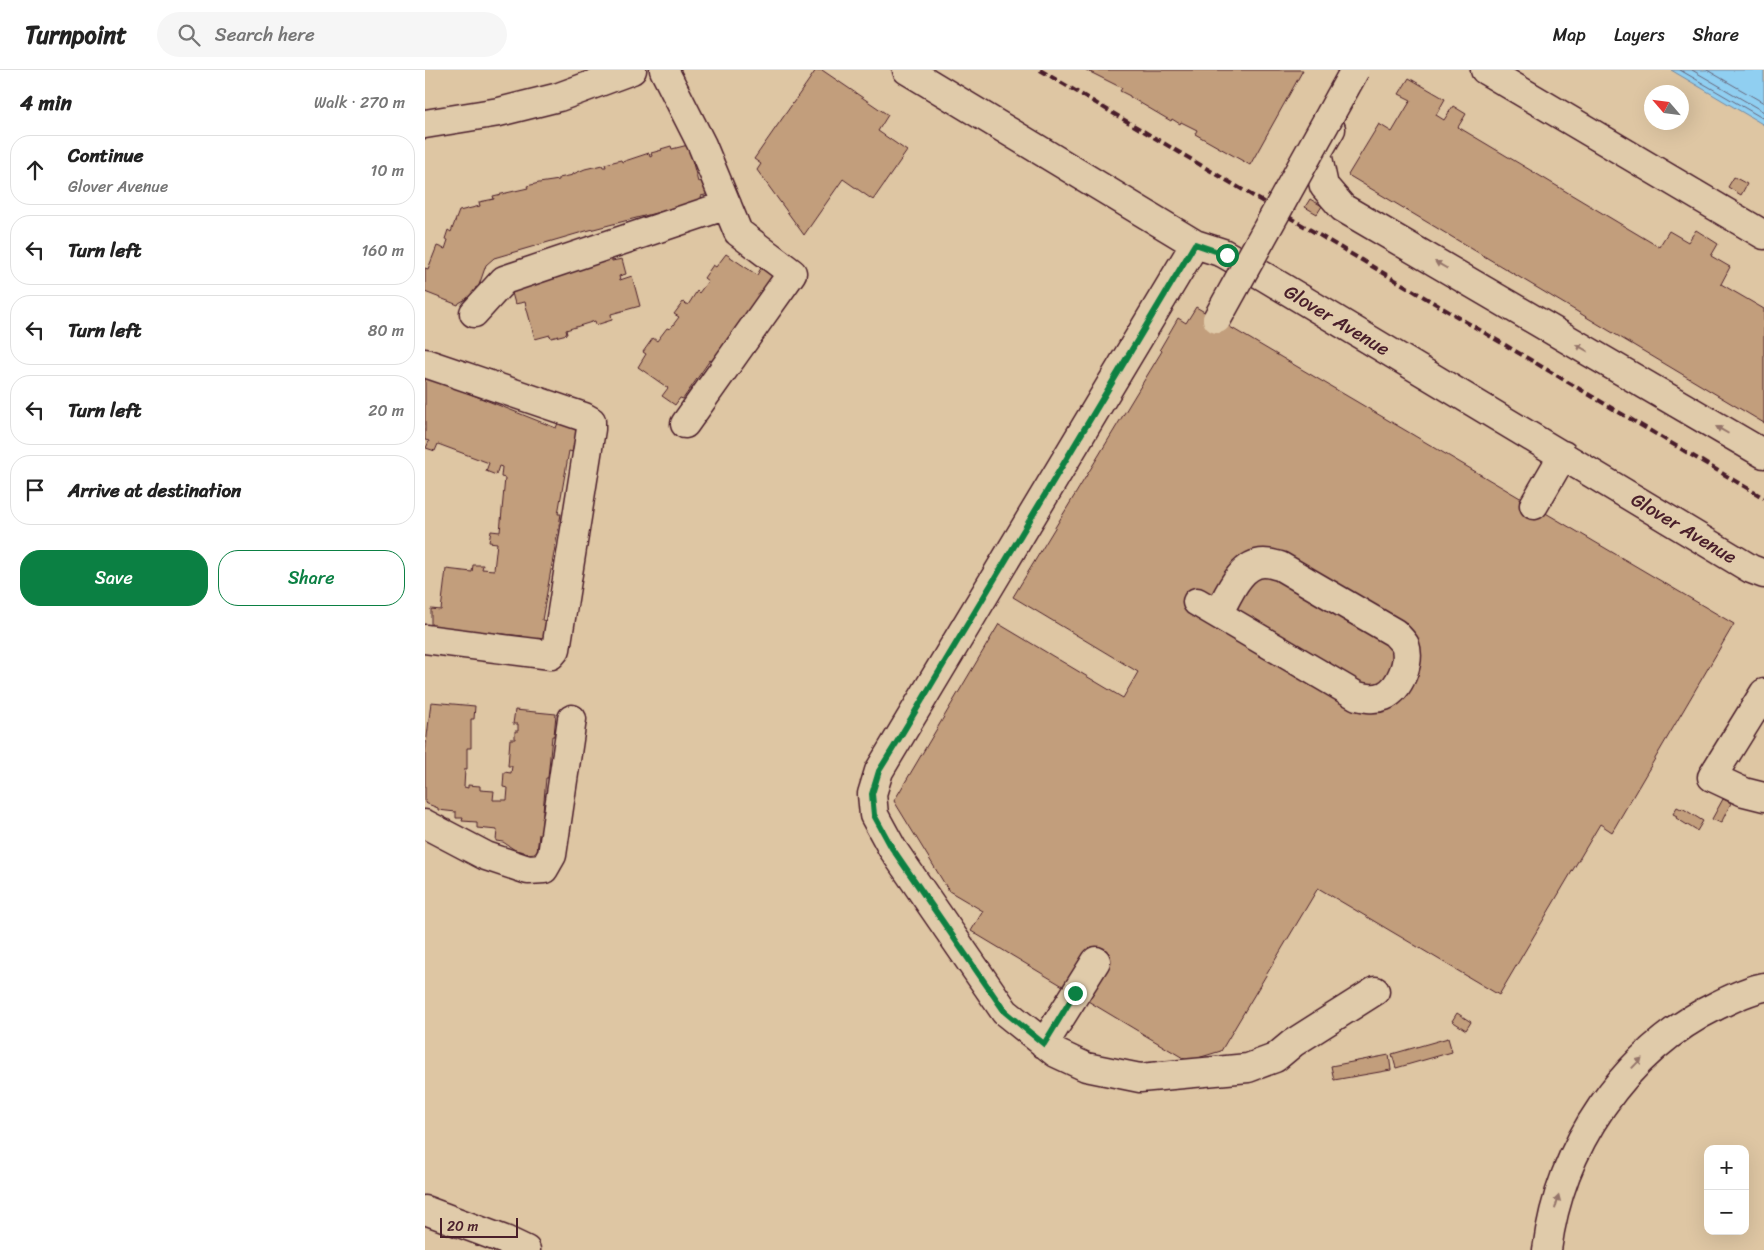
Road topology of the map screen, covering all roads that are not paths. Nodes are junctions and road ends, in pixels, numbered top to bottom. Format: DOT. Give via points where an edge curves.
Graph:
graph roads {
  1 [pos="632,70"];
  2 [pos="664,70"];
  3 [pos="907,70"];
  4 [pos="1485,70"];
  5 [pos="1352,71"];
  6 [pos="425,124"];
  7 [pos="727,205"];
  8 [pos="1764,235"];
  9 [pos="1195,244"];
  10 [pos="474,313"];
  11 [pos="1217,319"];
  12 [pos="425,363"];
  13 [pos="685,424"];
  14 [pos="1764,454"];
  15 [pos="1563,455"];
  16 [pos="1534,505"];
  17 [pos="1764,574"];
  18 [pos="1207,608"];
  19 [pos="425,638"];
  20 [pos="1760,708"];
  21 [pos="572,719"];
  22 [pos="1764,797"];
  23 [pos="425,824"];
  24 [pos="1096,961"];
  25 [pos="1764,987"];
  26 [pos="1375,991"];
  27 [pos="1044,1044"];
  28 [pos="425,1210"];
  29 [pos="425,1224"];
  30 [pos="476,1250"];
  31 [pos="526,1250"];
  32 [pos="1547,1250"];
  1 -- 6 [label="main road" via="559,97 499,112"];
  2 -- 7 [label="main road" via="702,145"];
  3 -- 9 [label="main road, Glover Avenue"];
  4 -- 8 [label="main road"];
  5 -- 11 [label="main road, bridge"];
  14 -- 5 [label="main road, one-way" via="1343,208 1324,186 1317,153"];
  7 -- 10 [label="main road" via="504,280"];
  7 -- 13 [label="main road" via="738,232 792,273"];
  9 -- 15 [label="main road, Glover Avenue" via="1223,253 1265,277"];
  9 -- 27 [label="main road" via="879,771 872,794 874,815 892,848 1005,1012"];
  12 -- 19 [label="main road" via="584,417 591,421 591,429 556,649 551,655"];
  15 -- 16 [label="main road"];
  15 -- 17 [label="main road, Glover Avenue"];
  18 -- 18 [label="main road" via="1357,696 1370,699 1385,696 1401,680 1407,657 1405,644 1395,633 1280,566 1263,563 1247,569"];
  20 -- 22 [label="main road" via="1712,777 1744,792"];
  21 -- 23 [label="main road" via="552,855 543,868 528,870 486,856"];
  24 -- 27 [label="main road"];
  32 -- 25 [label="main road, one-way" via="1567,1170 1599,1110 1624,1077 1647,1052 1674,1031 1734,997"];
  26 -- 27 [label="main road" via="1275,1058 1248,1068 1141,1078 1086,1067"];
  28 -- 31 [label="main road"];
  29 -- 30 [label="main road"];
}
